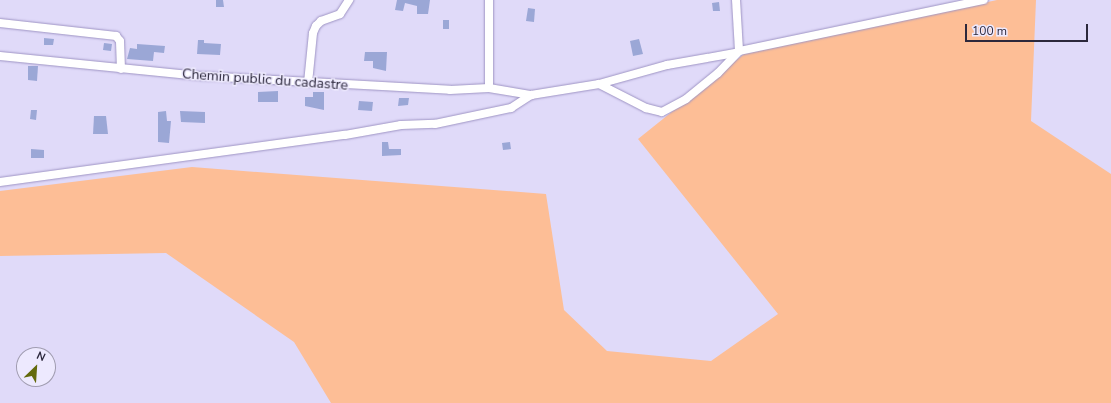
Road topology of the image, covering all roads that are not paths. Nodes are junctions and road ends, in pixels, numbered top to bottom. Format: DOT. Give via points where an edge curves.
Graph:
graph roads {
  1 [pos="349,0"];
  2 [pos="490,0"];
  3 [pos="736,0"];
  4 [pos="984,0"];
  5 [pos="972,1"];
  6 [pos="0,23"];
  7 [pos="737,52"];
  8 [pos="0,56"];
  9 [pos="121,69"];
  10 [pos="308,83"];
  11 [pos="599,84"];
  12 [pos="489,88"];
  13 [pos="531,95"];
  14 [pos="0,182"];
  1 -- 10 [label="street" via="340,14 321,21 312,33"];
  2 -- 12 [label="street"];
  3 -- 7 [label="street"];
  4 -- 5 [label="street"];
  5 -- 7 [label="street"];
  6 -- 9 [label="street" via="116,36 120,41"];
  7 -- 11 [label="street" via="668,65"];
  7 -- 11 [label="street" via="718,73 686,99 662,112 646,108"];
  8 -- 9 [label="street, Chemin public du cadastre"];
  9 -- 10 [label="street, Chemin public du cadastre"];
  10 -- 12 [label="street, Chemin public du cadastre" via="450,90"];
  11 -- 13 [label="street"];
  12 -- 13 [label="street, Chemin public du cadastre"];
  13 -- 14 [label="street" via="511,108 435,124 401,125"];
}
